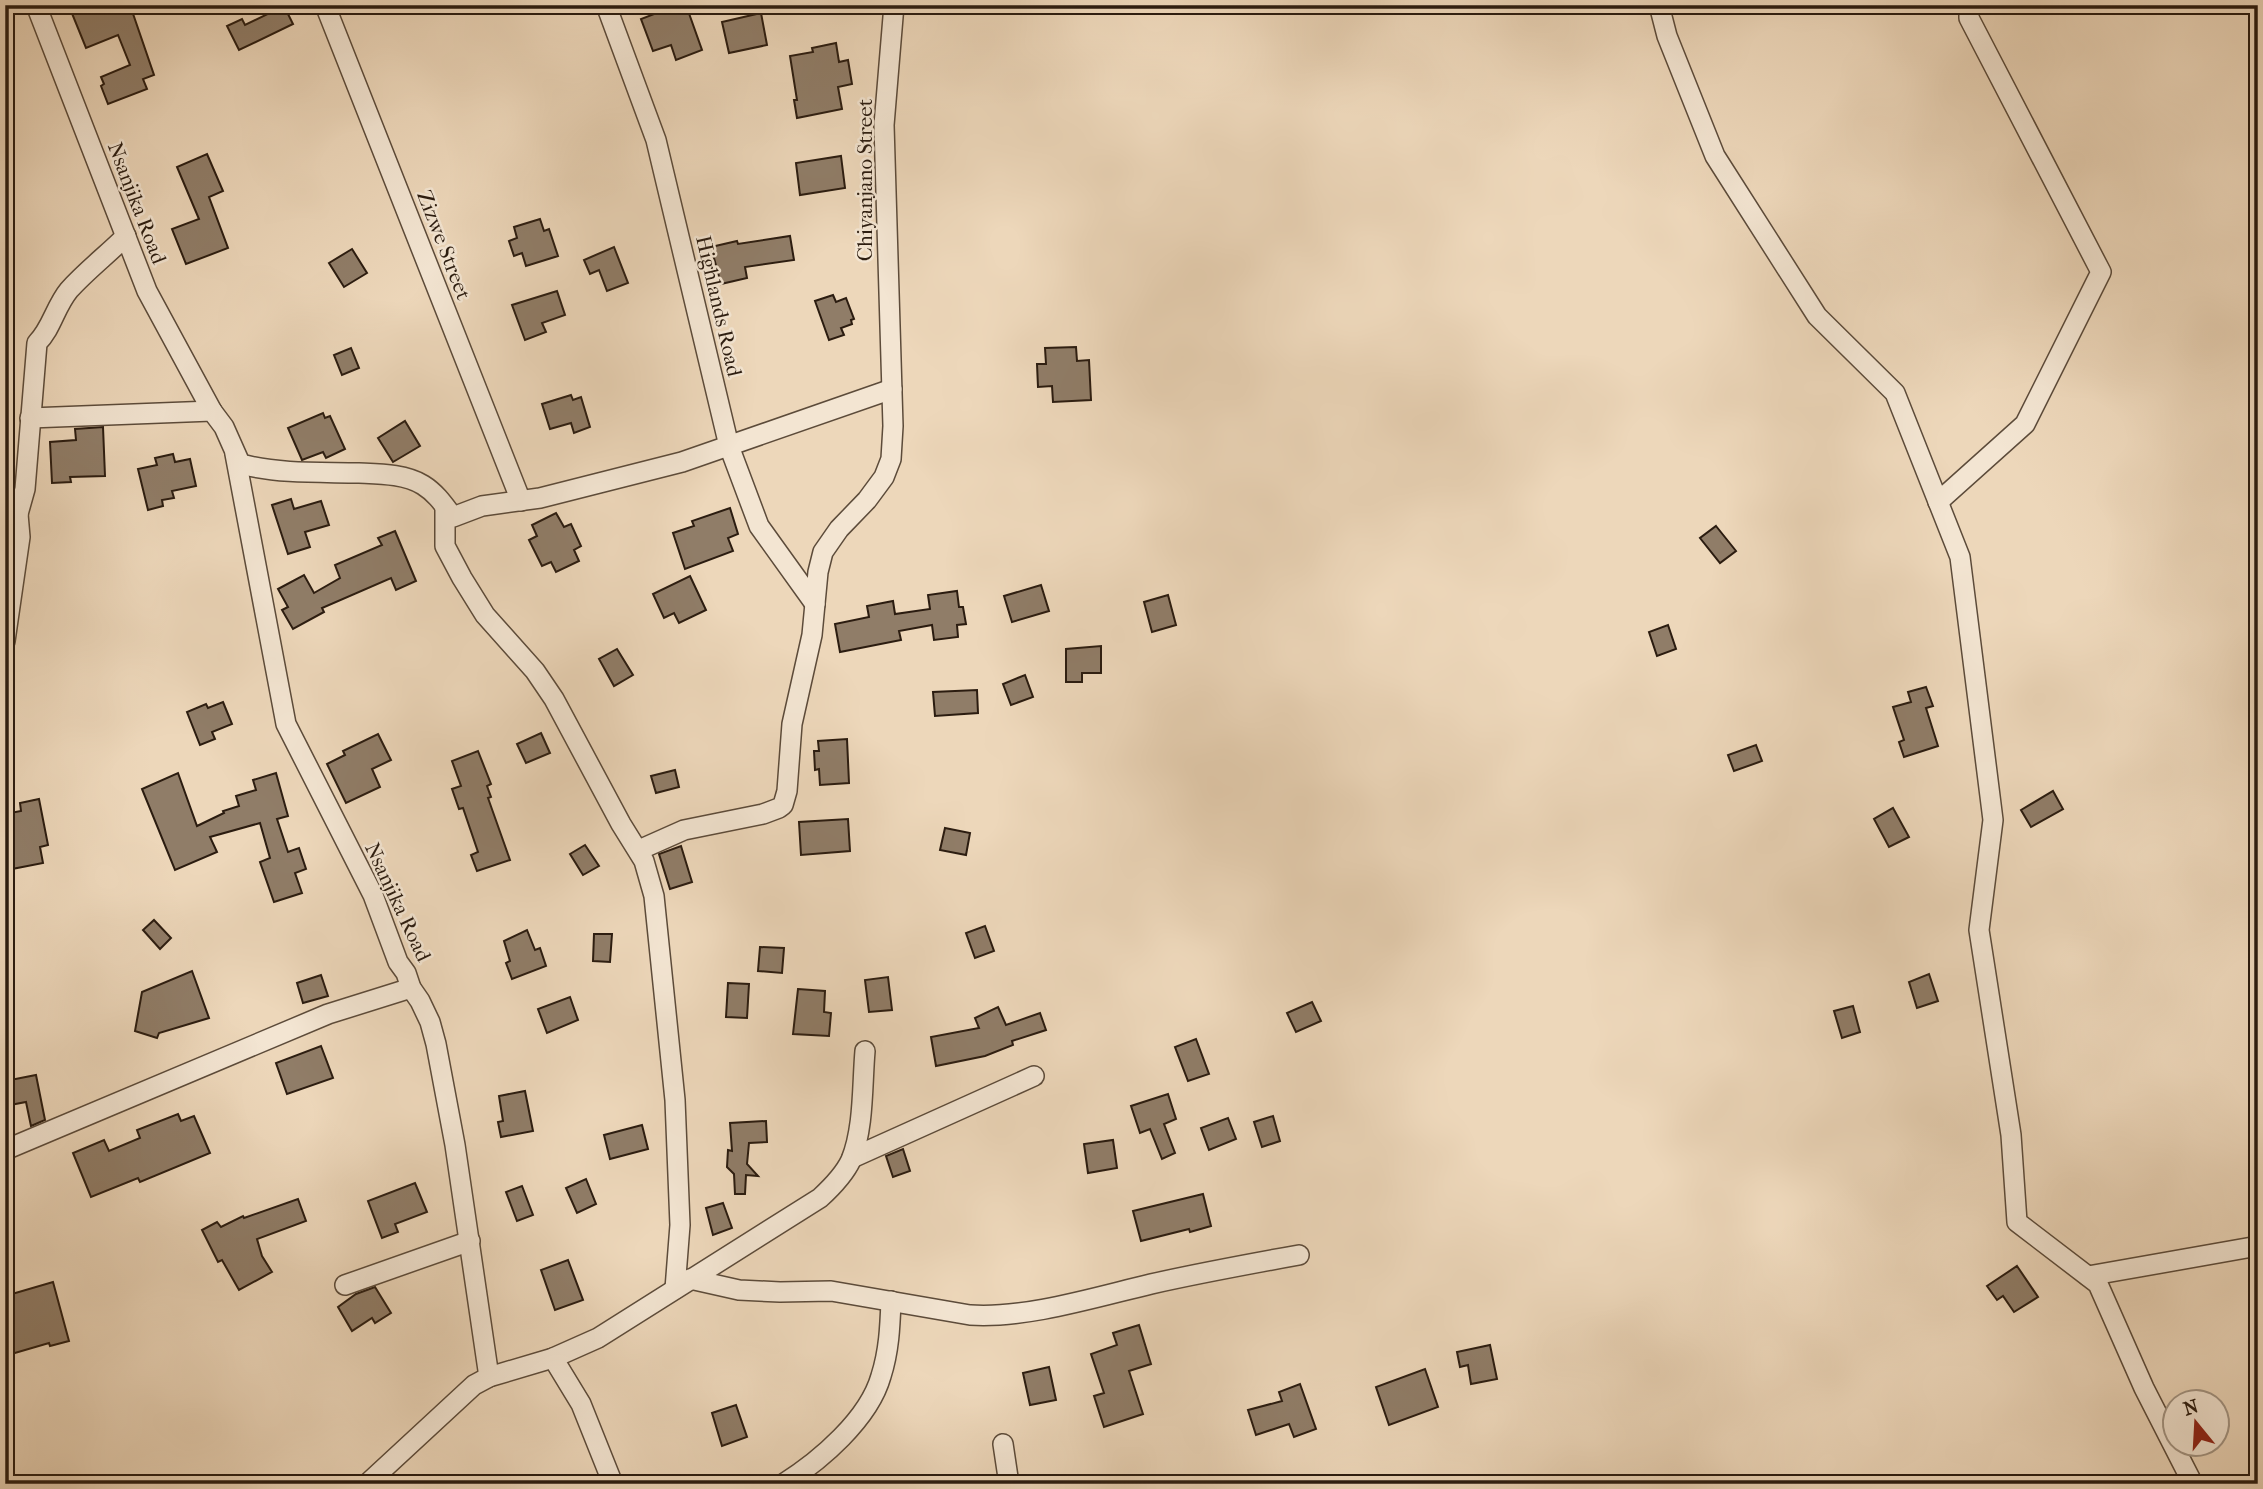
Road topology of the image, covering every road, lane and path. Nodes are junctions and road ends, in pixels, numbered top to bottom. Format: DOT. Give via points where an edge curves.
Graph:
graph roads {
  1 [pos="36,5"];
  2 [pos="325,5"];
  3 [pos="606,5"];
  4 [pos="894,5"];
  5 [pos="1659,5"];
  6 [pos="1969,5"];
  7 [pos="126,236"];
  8 [pos="892,389"];
  9 [pos="212,411"];
  10 [pos="30,418"];
  11 [pos="729,446"];
  12 [pos="235,454"];
  13 [pos="521,501"];
  14 [pos="1938,502"];
  15 [pos="445,507"];
  16 [pos="11,511"];
  17 [pos="815,604"];
  18 [pos="5,641"];
  19 [pos="639,850"];
  20 [pos="411,988"];
  21 [pos="865,1051"];
  22 [pos="1034,1076"];
  23 [pos="5,1150"];
  24 [pos="852,1158"];
  25 [pos="470,1241"];
  26 [pos="2258,1246"];
  27 [pos="1299,1255"];
  28 [pos="2088,1276"];
  29 [pos="683,1284"];
  30 [pos="345,1285"];
  31 [pos="891,1301"];
  32 [pos="553,1358"];
  33 [pos="489,1377"];
  34 [pos="1003,1444"];
  35 [pos="367,1484"];
  36 [pos="613,1484"];
  37 [pos="783,1484"];
  38 [pos="1009,1484"];
  39 [pos="2193,1484"];
  1 -- 7 [label="street, Nsanjika Road"];
  2 -- 13 [label="street, Zizwe Street"];
  3 -- 11 [label="street, Highlands Road" via="656,139"];
  4 -- 8 [label="street, Chiyanjano Street" via="884,125"];
  5 -- 14 [label="street" via="1715,156 1817,316 1895,393"];
  6 -- 14 [label="street" via="1969,18 2101,272 2025,424"];
  7 -- 9 [label="street, Nsanjika Road" via="147,291"];
  7 -- 10 [label="street" via="70,289 37,343"];
  8 -- 11 [label="street"];
  8 -- 17 [label="street, Chiyanjano Street" via="893,444 888,470 823,552"];
  9 -- 10 [label="street"];
  9 -- 12 [label="street, Nsanjika Road"];
  10 -- 16 [label="street" via="25,489"];
  11 -- 13 [label="street" via="635,475"];
  11 -- 17 [label="street, Highlands Road" via="759,526"];
  12 -- 15 [label="street" via="240,463 266,470 403,478 424,486"];
  12 -- 20 [label="street, Nsanjika Road" via="286,724 373,895"];
  13 -- 15 [label="street" via="482,506 453,517"];
  14 -- 28 [label="street" via="1960,557 1993,820 1979,930 2011,1135 2017,1223"];
  15 -- 19 [label="street" via="445,546 462,578 485,615 554,699"];
  16 -- 18 [label="street" via="20,537"];
  17 -- 19 [label="street, Chiyanjano Street" via="792,724 783,805 763,814 684,830"];
  19 -- 29 [label="street" via="654,896 676,1100"];
  20 -- 23 [label="street" via="328,1014"];
  20 -- 25 [label="street, Nsanjika Road" via="436,1044"];
  21 -- 24 [label="street"];
  22 -- 24 [label="street"];
  24 -- 29 [label="street" via="820,1198"];
  25 -- 30 [label="street"];
  25 -- 33 [label="street, Nsanjika Road"];
  26 -- 28 [label="street"];
  27 -- 31 [label="street" via="1008,1315 970,1315"];
  28 -- 39 [label="street" via="2098,1284"];
  29 -- 31 [label="street" via="831,1292"];
  29 -- 32 [label="street" via="598,1338"];
  31 -- 37 [label="street" via="890,1340 881,1379 865,1408 821,1457"];
  32 -- 33 [label="street"];
  32 -- 36 [label="street" via="581,1404"];
  33 -- 35 [label="street" via="459,1397"];
  34 -- 38 [label="street"];
}
